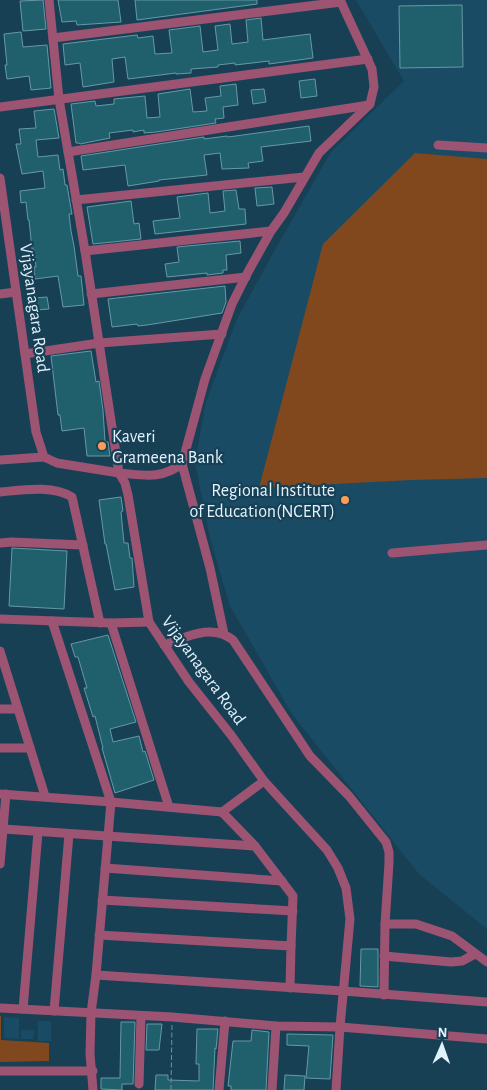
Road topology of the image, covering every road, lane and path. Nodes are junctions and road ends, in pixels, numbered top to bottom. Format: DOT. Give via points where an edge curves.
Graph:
graph roads {
  1 [pos="49,0"];
  2 [pos="340,1"];
  3 [pos="53,38"];
  4 [pos="368,59"];
  5 [pos="59,99"];
  6 [pos="370,104"];
  7 [pos="0,107"];
  8 [pos="438,145"];
  9 [pos="487,148"];
  10 [pos="68,152"];
  11 [pos="304,177"];
  12 [pos="0,178"];
  13 [pos="76,200"];
  14 [pos="271,231"];
  15 [pos="85,251"];
  16 [pos="246,277"];
  17 [pos="16,292"];
  18 [pos="0,294"];
  19 [pos="92,294"];
  20 [pos="222,334"];
  21 [pos="99,344"];
  22 [pos="25,354"];
  23 [pos="44,457"];
  24 [pos="0,460"];
  25 [pos="182,464"];
  26 [pos="119,473"];
  27 [pos="0,492"];
  28 [pos="0,544"];
  29 [pos="487,544"];
  30 [pos="83,545"];
  31 [pos="392,553"];
  32 [pos="0,619"];
  33 [pos="52,621"];
  34 [pos="149,622"];
  35 [pos="100,623"];
  36 [pos="111,623"];
  37 [pos="224,634"];
  38 [pos="164,645"];
  39 [pos="0,651"];
  40 [pos="3,671"];
  41 [pos="0,709"];
  42 [pos="18,709"];
  43 [pos="0,748"];
  44 [pos="30,748"];
  45 [pos="264,781"];
  46 [pos="3,794"];
  47 [pos="45,796"];
  48 [pos="110,802"];
  49 [pos="169,807"];
  50 [pos="222,812"];
  51 [pos="3,829"];
  52 [pos="38,832"];
  53 [pos="69,834"];
  54 [pos="108,837"];
  55 [pos="255,846"];
  56 [pos="0,864"];
  57 [pos="105,868"];
  58 [pos="282,881"];
  59 [pos="102,900"];
  60 [pos="293,911"];
  61 [pos="385,924"];
  62 [pos="99,935"];
  63 [pos="291,946"];
  64 [pos="476,954"];
  65 [pos="384,956"];
  66 [pos="487,962"];
  67 [pos="96,975"];
  68 [pos="290,988"];
  69 [pos="343,991"];
  70 [pos="384,995"];
  71 [pos="487,1002"];
  72 [pos="0,1008"];
  73 [pos="23,1009"];
  74 [pos="54,1011"];
  75 [pos="91,1013"];
  76 [pos="140,1016"];
  77 [pos="172,1017"];
  78 [pos="225,1021"];
  79 [pos="276,1026"];
  80 [pos="340,1026"];
  81 [pos="487,1038"];
  82 [pos="0,1071"];
  83 [pos="93,1071"];
  84 [pos="139,1084"];
  85 [pos="93,1090"];
  86 [pos="171,1090"];
  87 [pos="219,1090"];
  88 [pos="272,1090"];
  89 [pos="336,1090"];
  1 -- 3 [label="street, Vijayanagara Road"];
  2 -- 3 [label="street"];
  2 -- 4 [label="street"];
  3 -- 5 [label="street, Vijayanagara Road"];
  4 -- 5 [label="street"];
  4 -- 6 [label="street" via="374,87"];
  5 -- 7 [label="street"];
  5 -- 10 [label="street, Vijayanagara Road"];
  6 -- 10 [label="street"];
  6 -- 11 [label="street" via="319,153"];
  8 -- 9 [label="street"];
  10 -- 13 [label="street, Vijayanagara Road"];
  11 -- 13 [label="street"];
  11 -- 14 [label="street"];
  12 -- 17 [label="street, Vijayanagara Road"];
  13 -- 15 [label="street, Vijayanagara Road"];
  14 -- 15 [label="street"];
  14 -- 16 [label="street"];
  15 -- 19 [label="street, Vijayanagara Road"];
  16 -- 19 [label="street"];
  16 -- 20 [label="street"];
  17 -- 18 [label="street"];
  17 -- 22 [label="street, Vijayanagara Road"];
  19 -- 21 [label="street, Vijayanagara Road"];
  20 -- 21 [label="street"];
  20 -- 25 [label="street" via="204,379"];
  21 -- 22 [label="street"];
  21 -- 26 [label="street, Vijayanagara Road"];
  22 -- 23 [label="street, Vijayanagara Road" via="36,432"];
  23 -- 24 [label="street"];
  23 -- 26 [label="street" via="57,463"];
  25 -- 26 [label="street" via="159,476"];
  25 -- 37 [label="street"];
  26 -- 34 [label="street, Vijayanagara Road" via="128,495"];
  27 -- 30 [label="street" via="63,492 72,498"];
  28 -- 30 [label="street"];
  29 -- 31 [label="street"];
  30 -- 35 [label="street"];
  32 -- 33 [label="street"];
  33 -- 35 [label="street"];
  33 -- 48 [label="street"];
  34 -- 36 [label="street"];
  34 -- 38 [label="street, Vijayanagara Road"];
  35 -- 36 [label="street"];
  36 -- 49 [label="street"];
  37 -- 38 [label="street" via="209,631"];
  37 -- 61 [label="street" via="233,640 310,756 349,796 386,842 389,863"];
  38 -- 45 [label="street, Vijayanagara Road"];
  39 -- 40 [label="street"];
  40 -- 42 [label="street"];
  41 -- 42 [label="street"];
  42 -- 44 [label="street"];
  43 -- 44 [label="street"];
  44 -- 47 [label="street"];
  45 -- 50 [label="street"];
  45 -- 69 [label="street, Vijayanagara Road" via="327,850 346,888 350,919"];
  46 -- 47 [label="street"];
  46 -- 51 [label="street"];
  47 -- 48 [label="street"];
  48 -- 49 [label="street"];
  48 -- 54 [label="street"];
  49 -- 50 [label="street"];
  50 -- 55 [label="street"];
  51 -- 52 [label="street"];
  51 -- 56 [label="street"];
  52 -- 53 [label="street"];
  52 -- 73 [label="street"];
  53 -- 54 [label="street"];
  53 -- 74 [label="street"];
  54 -- 55 [label="street"];
  54 -- 57 [label="street"];
  55 -- 58 [label="street"];
  57 -- 58 [label="street"];
  57 -- 59 [label="street"];
  58 -- 60 [label="street" via="294,896"];
  59 -- 60 [label="street"];
  59 -- 62 [label="street"];
  60 -- 63 [label="street"];
  61 -- 64 [label="street" via="416,924 452,936"];
  61 -- 65 [label="street"];
  62 -- 63 [label="street"];
  62 -- 67 [label="street"];
  63 -- 68 [label="street"];
  64 -- 65 [label="street" via="451,962"];
  64 -- 66 [label="street"];
  65 -- 70 [label="street"];
  67 -- 68 [label="street"];
  67 -- 75 [label="street"];
  68 -- 69 [label="street"];
  69 -- 70 [label="street"];
  69 -- 80 [label="street, Vijayanagara Road"];
  70 -- 71 [label="street"];
  72 -- 73 [label="street"];
  73 -- 74 [label="street"];
  74 -- 75 [label="street"];
  75 -- 76 [label="street"];
  75 -- 83 [label="street"];
  76 -- 77 [label="street"];
  76 -- 84 [label="street"];
  77 -- 78 [label="street"];
  77 -- 86 [label="path"];
  78 -- 79 [label="street"];
  78 -- 87 [label="street"];
  79 -- 80 [label="street"];
  79 -- 88 [label="street"];
  80 -- 81 [label="street"];
  80 -- 89 [label="street, Vijayanagara Road"];
  82 -- 83 [label="street"];
  83 -- 85 [label="street"];
}
